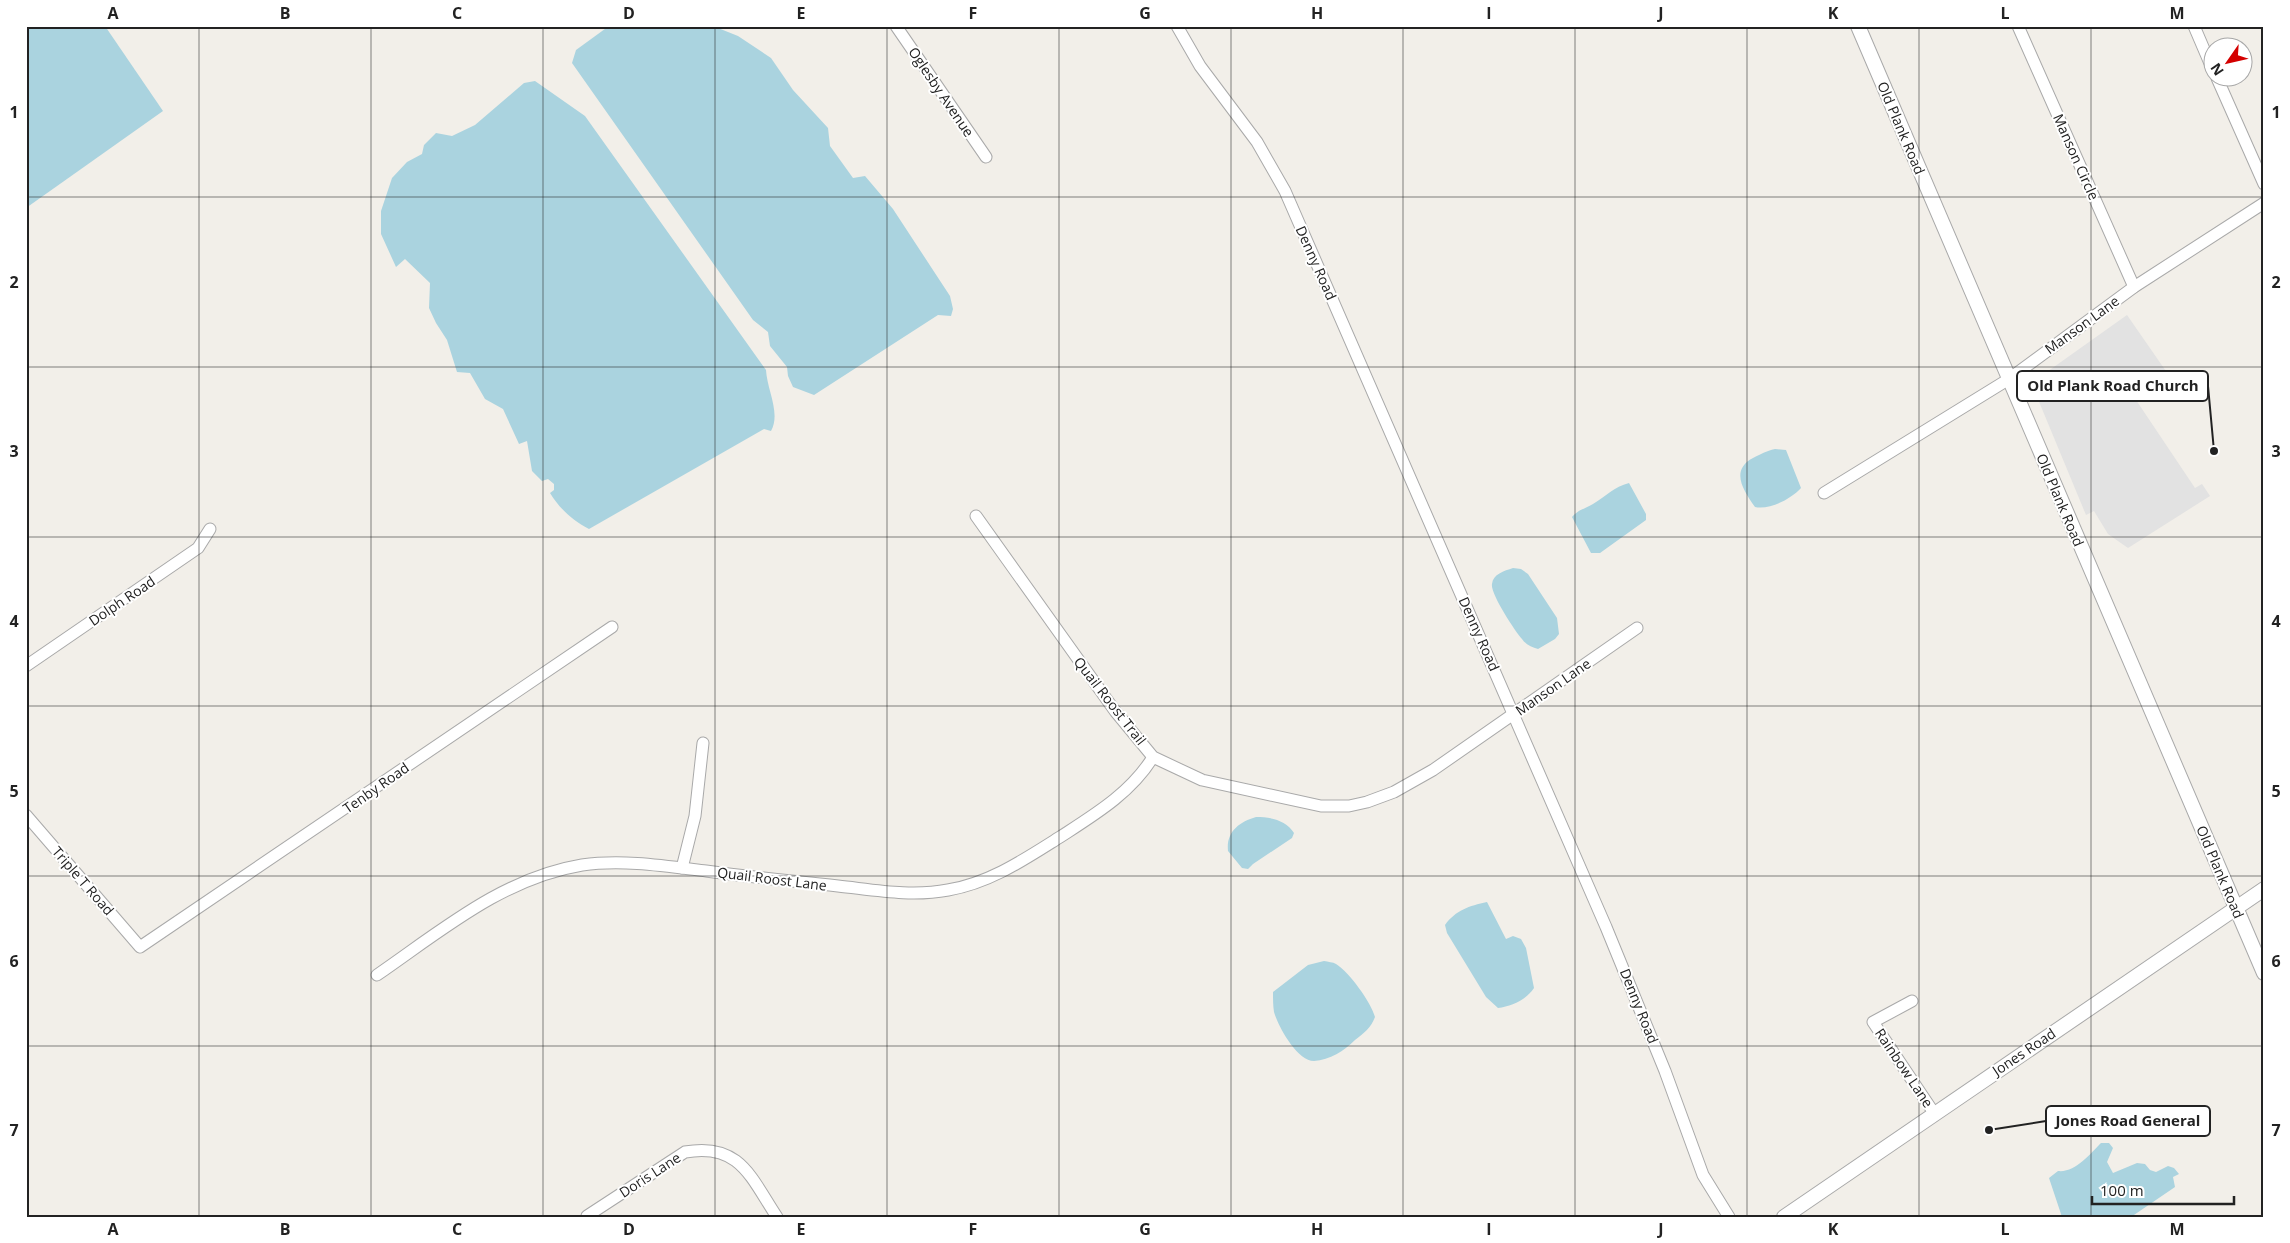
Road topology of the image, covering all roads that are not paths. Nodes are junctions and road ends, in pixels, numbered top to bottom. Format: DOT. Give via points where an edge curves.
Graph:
graph roads {
  1 [pos="896,26"];
  2 [pos="1177,26"];
  3 [pos="1858,26"];
  4 [pos="2018,26"];
  5 [pos="2194,26"];
  6 [pos="2202,45"];
  7 [pos="2221,88"];
  8 [pos="986,157"];
  9 [pos="2264,184"];
  10 [pos="2264,203"];
  11 [pos="2134,287"];
  12 [pos="2009,379"];
  13 [pos="1824,494"];
  14 [pos="976,516"];
  15 [pos="210,529"];
  16 [pos="612,627"];
  17 [pos="1637,628"];
  18 [pos="26,666"];
  19 [pos="1514,715"];
  20 [pos="703,743"];
  21 [pos="1468,745"];
  22 [pos="1153,757"];
  23 [pos="26,815"];
  24 [pos="682,868"];
  25 [pos="2264,889"];
  26 [pos="2236,908"];
  27 [pos="140,947"];
  28 [pos="2264,973"];
  29 [pos="377,975"];
  30 [pos="1912,1001"];
  31 [pos="1934,1113"];
  32 [pos="587,1216"];
  33 [pos="777,1217"];
  34 [pos="1729,1217"];
  35 [pos="1784,1217"];
  1 -- 8 [label="street, Oglesby Avenue"];
  2 -- 19 [label="street, Denny Road" via="1200,66 1257,142 1285,191"];
  3 -- 12 [label="street, Old Plank Road"];
  4 -- 11 [label="street, Manson Circle"];
  5 -- 6 [label="street"];
  7 -- 9 [label="street"];
  10 -- 11 [label="street, Manson Lane"];
  11 -- 12 [label="street, Manson Lane"];
  12 -- 13 [label="street, Manson Lane"];
  12 -- 26 [label="street, Old Plank Road"];
  14 -- 22 [label="street, Quail Roost Trail" via="1104,697"];
  15 -- 18 [label="street, Dolph Road" via="198,548"];
  16 -- 27 [label="street, Tenby Road"];
  17 -- 19 [label="street, Manson Lane"];
  19 -- 21 [label="street, Manson Lane"];
  19 -- 34 [label="street, Denny Road" via="1632,990 1703,1175"];
  20 -- 24 [label="street" via="695,816"];
  21 -- 22 [label="street, Quail Roost Trail" via="1394,792 1349,806 1321,806 1202,780"];
  22 -- 24 [label="street, Quail Roost Lane" via="1132,785 1074,828 1010,869 949,890 906,894"];
  23 -- 27 [label="street, Triple T Road"];
  24 -- 29 [label="street, Quail Roost Lane" via="610,863 576,866 531,878 491,898"];
  25 -- 26 [label="street, Jones Road"];
  26 -- 28 [label="street, Old Plank Road"];
  26 -- 31 [label="street, Jones Road"];
  30 -- 31 [label="street, Rainbow Lane" via="1874,1022"];
  31 -- 35 [label="street, Jones Road"];
  32 -- 33 [label="street, Doris Lane" via="685,1152 701,1149 718,1151 738,1161"];
}
